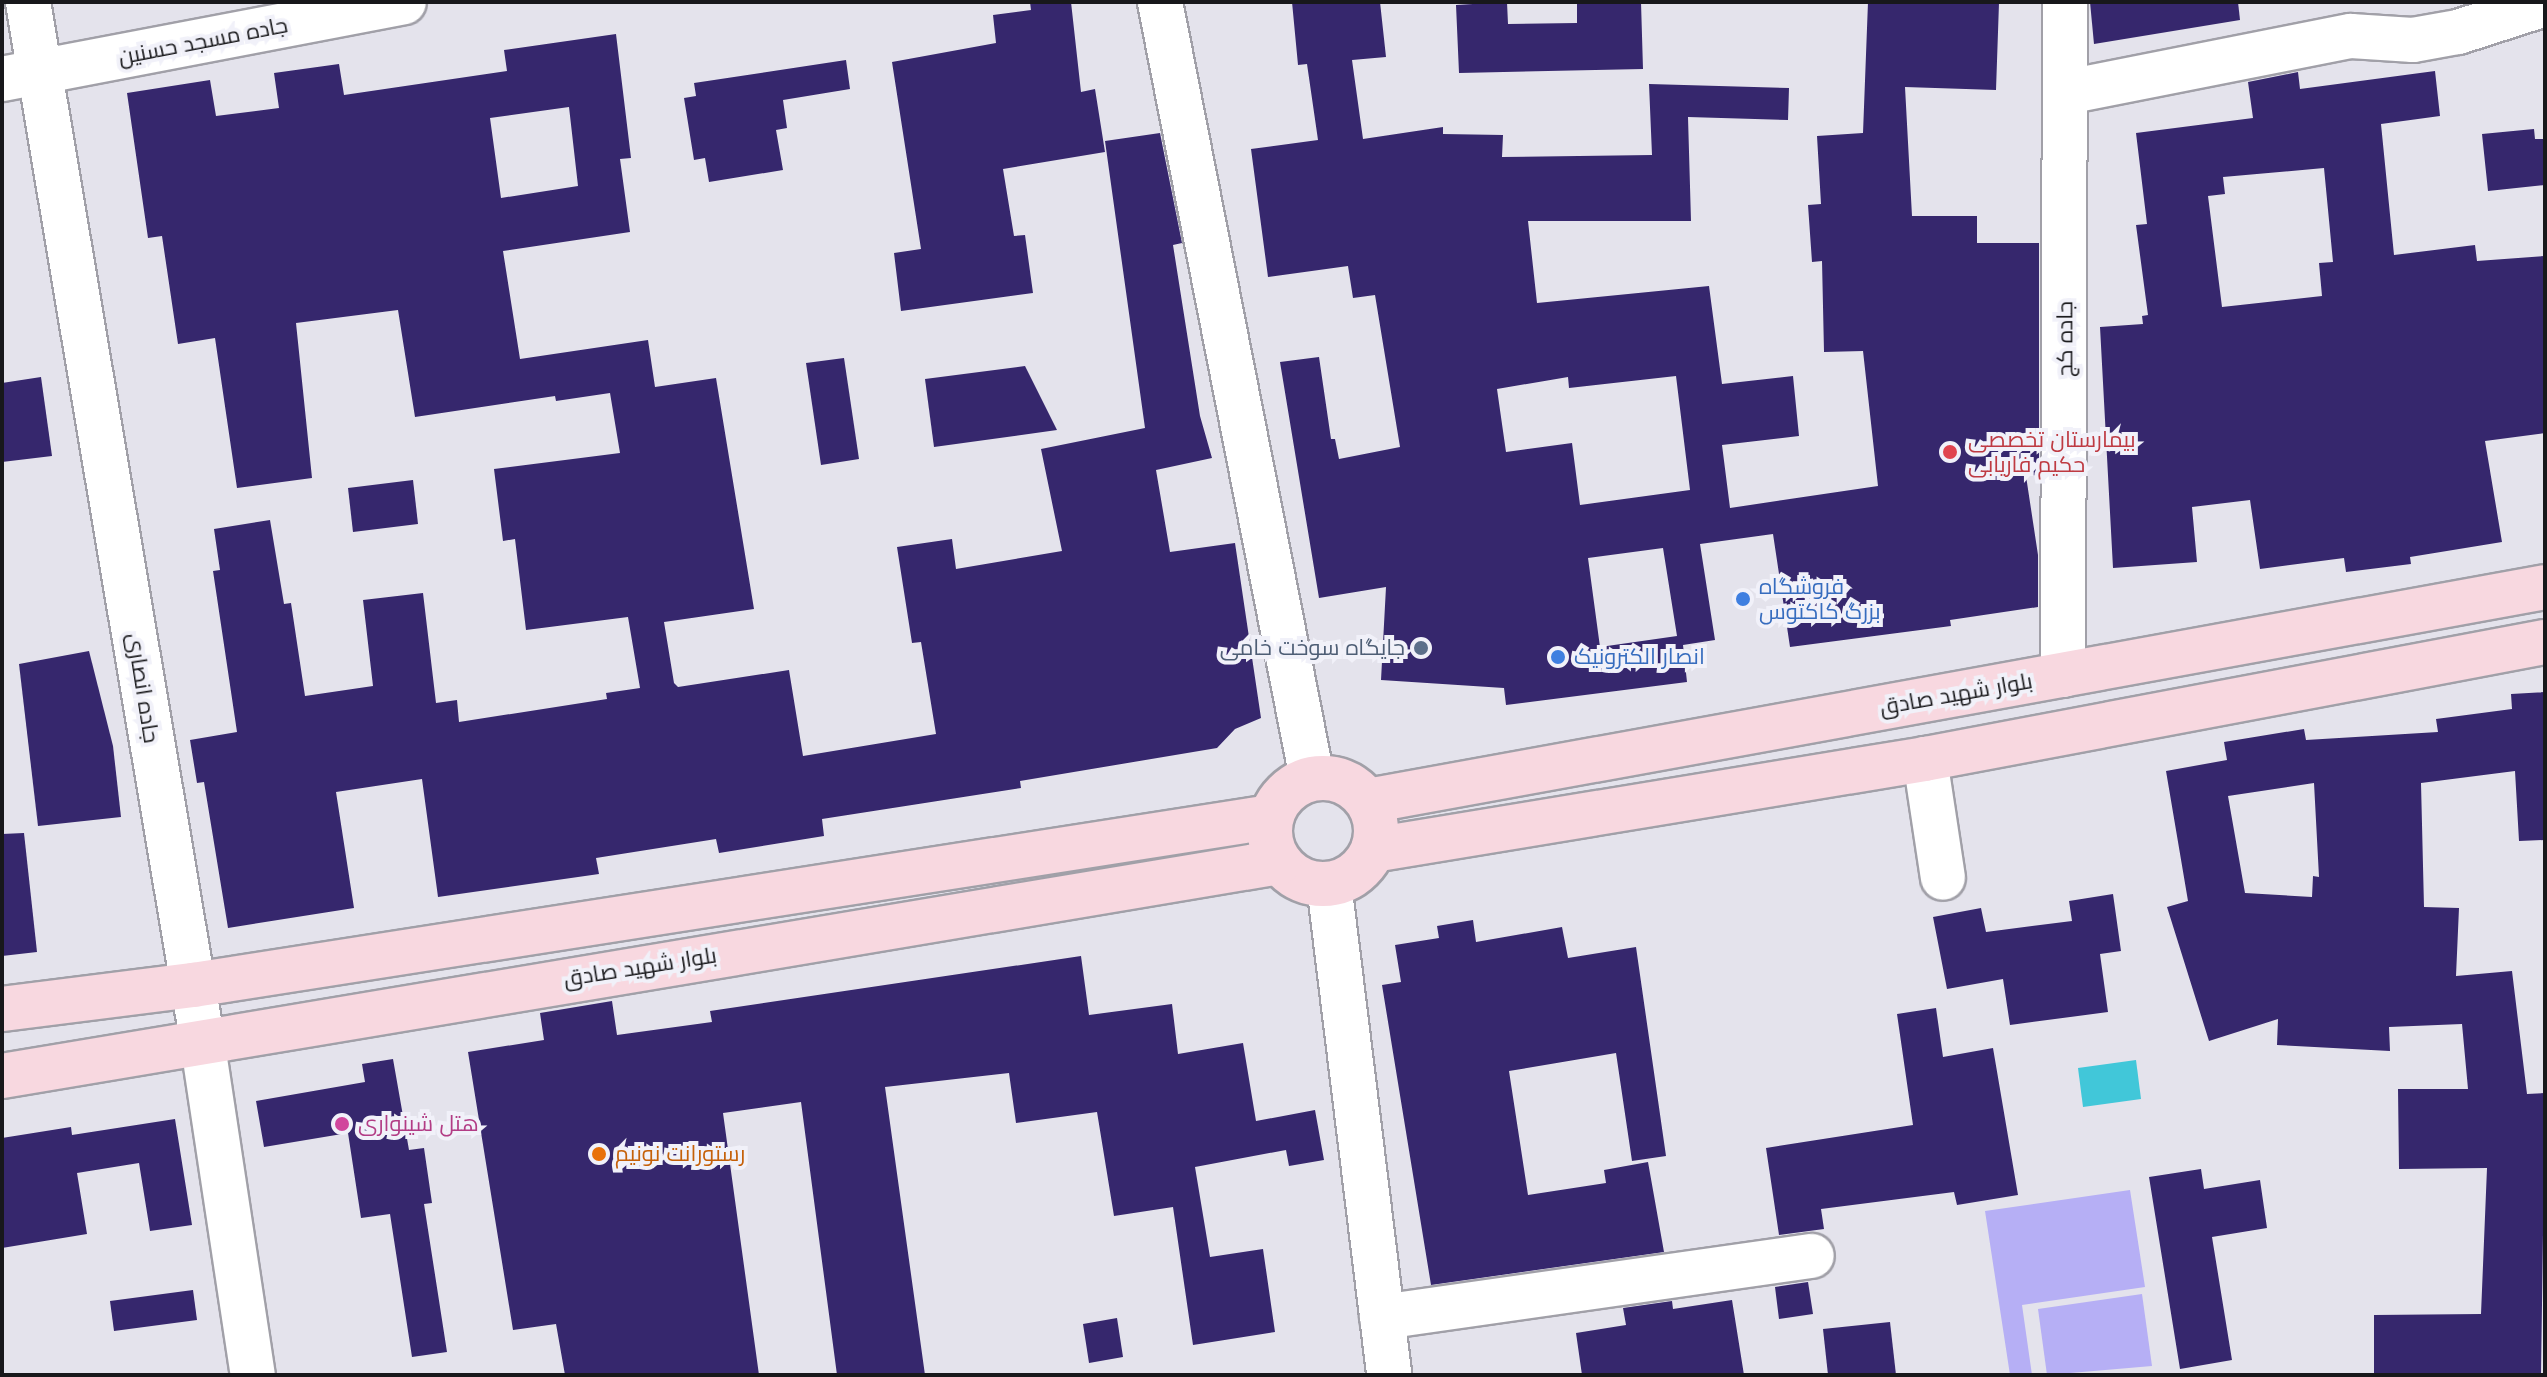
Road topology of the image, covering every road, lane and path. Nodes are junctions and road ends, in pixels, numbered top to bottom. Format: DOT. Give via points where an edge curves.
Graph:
graph roads {
  1 [pos="28,2"];
  2 [pos="404,2"];
  3 [pos="1160,2"];
  4 [pos="2065,2"];
  5 [pos="2545,4"];
  6 [pos="21,76"];
  7 [pos="2067,92"];
  8 [pos="2545,587"];
  9 [pos="2545,642"];
  10 [pos="2063,675"];
  11 [pos="1925,759"];
  12 [pos="1312,778"];
  13 [pos="1368,801"];
  14 [pos="1271,817"];
  15 [pos="1373,850"];
  16 [pos="1279,862"];
  17 [pos="1943,878"];
  18 [pos="1329,884"];
  19 [pos="193,985"];
  20 [pos="2,1009"];
  21 [pos="202,1039"];
  22 [pos="2,1076"];
  23 [pos="1812,1256"];
  24 [pos="1382,1317"];
  25 [pos="253,1375"];
  26 [pos="1389,1375"];
  1 -- 6 [label="street, جاده انصاری"];
  2 -- 6 [label="street, جاده مسجد حسنین"];
  3 -- 12 [label="street"];
  4 -- 7 [label="street, جاده کج"];
  5 -- 7 [label="street" via="2458,32 2413,40 2351,36"];
  6 -- 19 [label="street, جاده انصاری"];
  7 -- 10 [label="street, جاده کج"];
  8 -- 10 [label="main road, بلوار شهید صادق"];
  9 -- 11 [label="main road"];
  10 -- 13 [label="main road, بلوار شهید صادق"];
  11 -- 15 [label="main road"];
  11 -- 17 [label="street"];
  12 -- 13 [label="main road" via="1344,781"];
  12 -- 14 [label="main road" via="1294,785"];
  13 -- 15 [label="main road" via="1376,825"];
  14 -- 16 [label="main road" via="1269,832"];
  14 -- 19 [label="main road"];
  15 -- 18 [label="main road" via="1356,873"];
  16 -- 18 [label="main road" via="1301,879"];
  16 -- 21 [label="main road, بلوار شهید صادق"];
  18 -- 24 [label="street"];
  19 -- 20 [label="main road"];
  19 -- 21 [label="street, جاده انصاری"];
  21 -- 22 [label="main road, بلوار شهید صادق"];
  21 -- 25 [label="street, جاده انصاری"];
  23 -- 24 [label="street"];
  24 -- 26 [label="street"];
}
